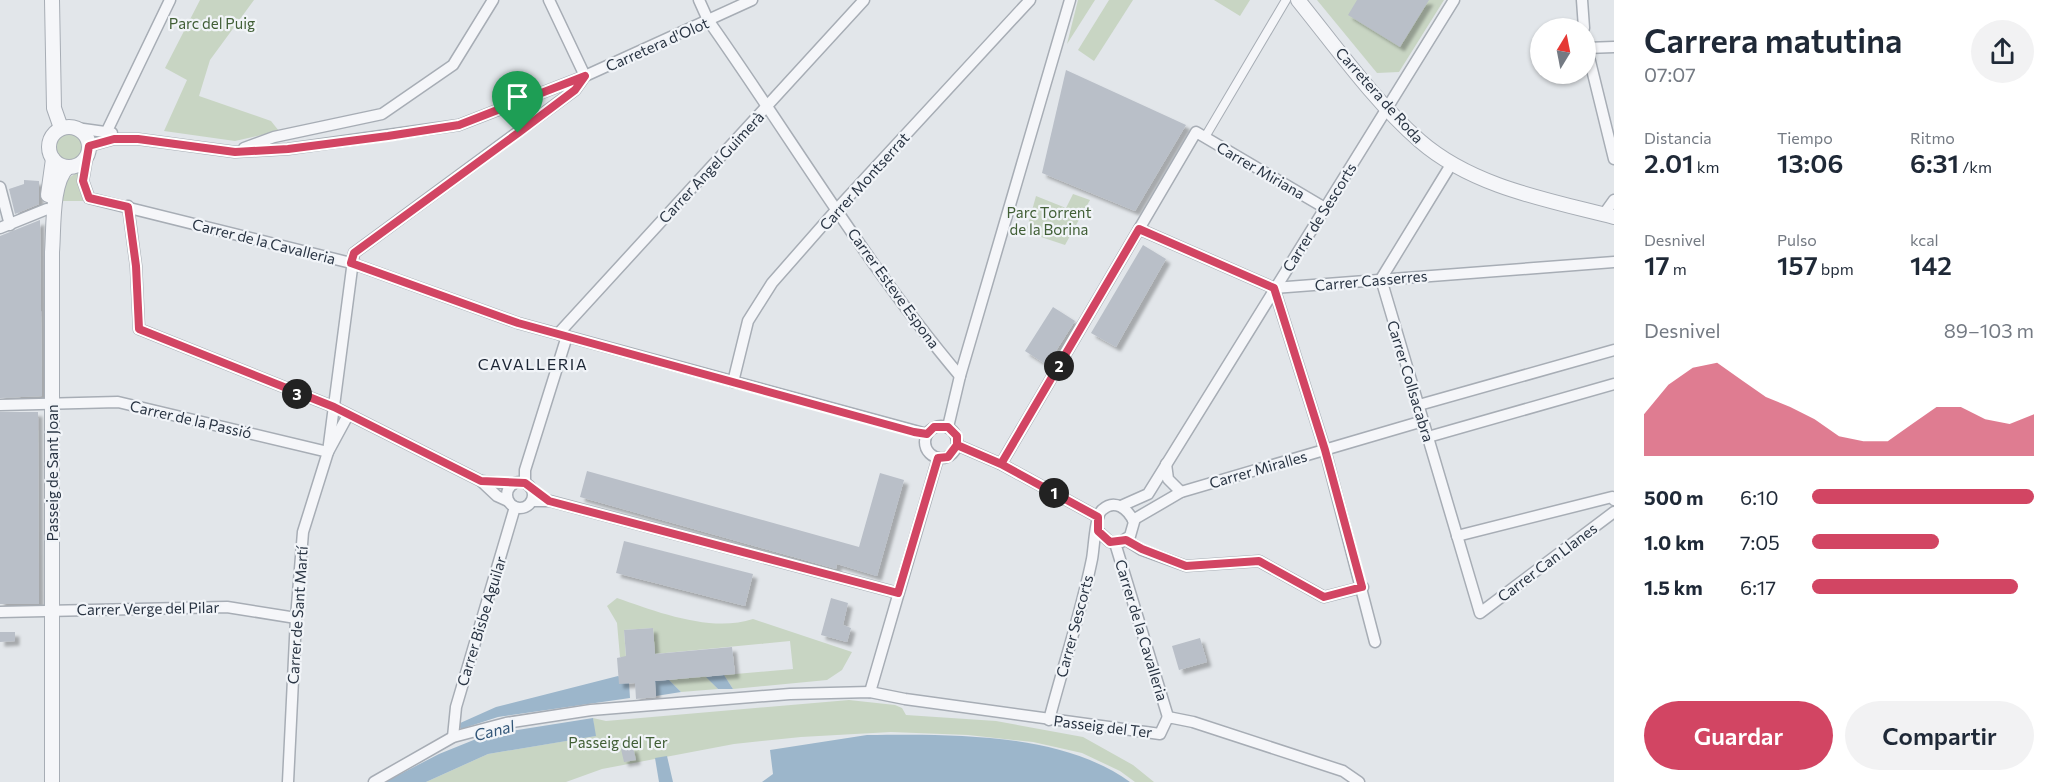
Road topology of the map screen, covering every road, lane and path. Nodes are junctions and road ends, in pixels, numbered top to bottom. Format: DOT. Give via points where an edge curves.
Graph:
graph roads {
  1 [pos="52,0"];
  2 [pos="170,0"];
  3 [pos="493,0"];
  4 [pos="549,0"];
  5 [pos="699,0"];
  6 [pos="752,0"];
  7 [pos="864,0"];
  8 [pos="1030,0"];
  9 [pos="1070,0"];
  10 [pos="1287,0"];
  11 [pos="1298,0"];
  12 [pos="1454,0"];
  13 [pos="1582,0"];
  14 [pos="1583,18"];
  15 [pos="708,20"];
  16 [pos="1596,46"];
  17 [pos="1614,47"];
  18 [pos="585,76"];
  19 [pos="1595,84"];
  20 [pos="768,105"];
  21 [pos="1387,107"];
  22 [pos="61,128"];
  23 [pos="76,128"];
  24 [pos="106,133"];
  25 [pos="1201,135"];
  26 [pos="138,139"];
  27 [pos="88,151"];
  28 [pos="235,152"];
  29 [pos="53,159"];
  30 [pos="1614,159"];
  31 [pos="1452,163"];
  32 [pos="68,167"];
  33 [pos="0,187"];
  34 [pos="1614,200"];
  35 [pos="128,207"];
  36 [pos="1325,208"];
  37 [pos="47,209"];
  38 [pos="837,209"];
  39 [pos="1609,215"];
  40 [pos="5,227"];
  41 [pos="1139,229"];
  42 [pos="52,252"];
  43 [pos="1614,262"];
  44 [pos="351,263"];
  45 [pos="1381,279"];
  46 [pos="1274,288"];
  47 [pos="563,335"];
  48 [pos="1614,350"];
  49 [pos="960,376"];
  50 [pos="733,382"];
  51 [pos="1614,384"];
  52 [pos="0,405"];
  53 [pos="52,405"];
  54 [pos="1419,405"];
  55 [pos="334,407"];
  56 [pos="348,415"];
  57 [pos="1423,421"];
  58 [pos="948,427"];
  59 [pos="927,434"];
  60 [pos="1428,437"];
  61 [pos="957,445"];
  62 [pos="1325,450"];
  63 [pos="328,452"];
  64 [pos="938,458"];
  65 [pos="1001,464"];
  66 [pos="1166,464"];
  67 [pos="481,481"];
  68 [pos="513,484"];
  69 [pos="528,486"];
  70 [pos="1181,492"];
  71 [pos="1614,500"];
  72 [pos="532,501"];
  73 [pos="549,501"];
  74 [pos="512,504"];
  75 [pos="1121,506"];
  76 [pos="1614,512"];
  77 [pos="1098,517"];
  78 [pos="1133,520"];
  79 [pos="1098,531"];
  80 [pos="1457,536"];
  81 [pos="1121,541"];
  82 [pos="1362,587"];
  83 [pos="898,593"];
  84 [pos="52,610"];
  85 [pos="0,612"];
  86 [pos="1480,613"];
  87 [pos="296,618"];
  88 [pos="1375,642"];
  89 [pos="870,692"];
  90 [pos="1168,717"];
  91 [pos="1049,720"];
  92 [pos="453,737"];
  93 [pos="52,782"];
  94 [pos="288,782"];
  95 [pos="374,782"];
  96 [pos="1359,782"];
  1 -- 22 [label="street" via="54,108"];
  2 -- 24 [label="street"];
  3 -- 28 [label="street" via="453,65 382,114 274,137"];
  4 -- 18 [label="street"];
  5 -- 15 [label="street, Carrer Esteve Espona"];
  6 -- 15 [label="street, Carretera d'Olot"];
  7 -- 20 [label="street, Carrer Angel Guimerà"];
  8 -- 38 [label="street, Carrer Montserrat"];
  9 -- 49 [label="street"];
  10 -- 25 [label="street"];
  11 -- 21 [label="street, Carretera de Roda"];
  12 -- 21 [label="street, Carrer de Sescorts"];
  13 -- 14 [label="street"];
  15 -- 18 [label="street, Carretera d'Olot"];
  15 -- 20 [label="street, Carrer Esteve Espona"];
  16 -- 17 [label="street"];
  18 -- 28 [label="street, Carretera d'Olot" via="459,125 288,149"];
  18 -- 44 [label="street" via="575,90 354,253"];
  19 -- 30 [label="street"];
  20 -- 38 [label="street, Carrer Esteve Espona"];
  20 -- 47 [label="street, Carrer Angel Guimerà"];
  21 -- 31 [label="street, Carretera de Roda" via="1420,142"];
  21 -- 36 [label="street, Carrer de Sescorts"];
  22 -- 23 [label="street"];
  22 -- 29 [label="street" via="49,142"];
  23 -- 24 [label="street, Carretera d'Olot"];
  23 -- 27 [label="street" via="84,133"];
  24 -- 26 [label="street, Carretera d'Olot"];
  25 -- 36 [label="street, Carrer Miriana"];
  25 -- 41 [label="street"];
  26 -- 27 [label="street, Carretera d'Olot" via="114,139"];
  26 -- 28 [label="street, Carretera d'Olot"];
  27 -- 32 [label="street" via="76,166"];
  27 -- 35 [label="street, Carrer de la Cavalleria" via="83,181 89,198"];
  29 -- 32 [label="street"];
  29 -- 37 [label="street"];
  31 -- 39 [label="street, Carretera de Roda" via="1524,194"];
  31 -- 45 [label="street"];
  32 -- 42 [label="street, Passeig de Sant Joan" via="59,180"];
  33 -- 40 [label="street"];
  34 -- 39 [label="street"];
  35 -- 44 [label="street, Carrer de la Cavalleria"];
  35 -- 55 [label="street" via="139,329"];
  36 -- 46 [label="street, Carrer de Sescorts"];
  37 -- 40 [label="street"];
  37 -- 42 [label="street"];
  38 -- 49 [label="street, Carrer Esteve Espona" via="930,341"];
  38 -- 50 [label="street, Carrer Montserrat" via="755,308 748,321"];
  41 -- 46 [label="street, Carrer Casserres"];
  41 -- 65 [label="street"];
  42 -- 53 [label="street, Passeig de Sant Joan"];
  43 -- 45 [label="street, Carrer Casserres"];
  44 -- 47 [label="street, Carrer de la Cavalleria" via="461,304"];
  44 -- 55 [label="street, Carrer de Sant Martí"];
  45 -- 46 [label="street, Carrer Casserres"];
  45 -- 54 [label="street, Carrer Collsacabra"];
  46 -- 62 [label="street"];
  46 -- 66 [label="street, Carrer de Sescorts"];
  47 -- 50 [label="street, Carrer de la Cavalleria"];
  47 -- 69 [label="street" via="525,470"];
  48 -- 54 [label="street"];
  49 -- 58 [label="street"];
  50 -- 59 [label="street, Carrer de la Cavalleria"];
  51 -- 60 [label="street"];
  52 -- 53 [label="street, Carrer de la Passió"];
  53 -- 63 [label="street, Carrer de la Passió" via="118,402"];
  53 -- 84 [label="street, Passeig de Sant Joan"];
  54 -- 57 [label="street, Carrer Collsacabra"];
  55 -- 56 [label="street"];
  55 -- 63 [label="street, Carrer de Sant Martí"];
  56 -- 63 [label="street, Carrer de Sant Martí"];
  56 -- 67 [label="street"];
  57 -- 60 [label="street, Carrer Collsacabra"];
  57 -- 62 [label="street, Carrer Miralles"];
  58 -- 59 [label="street" via="934,427"];
  58 -- 61 [label="street" via="957,436"];
  59 -- 64 [label="street" via="926,449"];
  60 -- 80 [label="street, Carrer Collsacabra"];
  61 -- 64 [label="street" via="948,457"];
  61 -- 65 [label="street"];
  62 -- 70 [label="street, Carrer Miralles"];
  62 -- 82 [label="street"];
  63 -- 87 [label="street, Carrer de Sant Martí" via="303,532"];
  64 -- 83 [label="street"];
  65 -- 77 [label="street"];
  66 -- 70 [label="street" via="1168,478"];
  66 -- 75 [label="street, Carrer de Sescorts" via="1148,494"];
  67 -- 68 [label="street"];
  67 -- 74 [label="street"];
  68 -- 69 [label="street"];
  68 -- 74 [label="street" via="507,491"];
  69 -- 72 [label="street"];
  69 -- 73 [label="street"];
  70 -- 78 [label="street, Carrer Miralles"];
  71 -- 80 [label="street" via="1612,497"];
  72 -- 73 [label="street"];
  72 -- 74 [label="street" via="525,507"];
  73 -- 83 [label="street"];
  74 -- 92 [label="street, Carrer Bisbe Aguilar" via="456,707"];
  75 -- 77 [label="street" via="1108,507"];
  75 -- 78 [label="street"];
  76 -- 86 [label="street, Carrer Can Llanes"];
  77 -- 79 [label="street"];
  78 -- 81 [label="street" via="1133,531"];
  79 -- 81 [label="street" via="1105,540"];
  79 -- 91 [label="street, Carrer Sescorts"];
  80 -- 86 [label="street, Carrer Collsacabra"];
  81 -- 82 [label="street" via="1186,566 1259,561 1324,597"];
  81 -- 90 [label="street, Carrer de la Cavalleria"];
  82 -- 88 [label="street"];
  83 -- 89 [label="street"];
  84 -- 85 [label="street, Carrer Verge del Pilar"];
  84 -- 87 [label="street, Carrer Verge del Pilar" via="227,607"];
  84 -- 93 [label="street, Passeig de Sant Joan"];
  87 -- 94 [label="street, Carrer de Sant Martí"];
  89 -- 91 [label="street, Passeig del Ter"];
  89 -- 92 [label="street, Passeig del Ter" via="790,694 591,710 506,723"];
  90 -- 91 [label="street, Passeig del Ter" via="1160,734"];
  90 -- 96 [label="street, Passeig del Ter" via="1343,771"];
  92 -- 95 [label="street, Passeig del Ter"];
}
